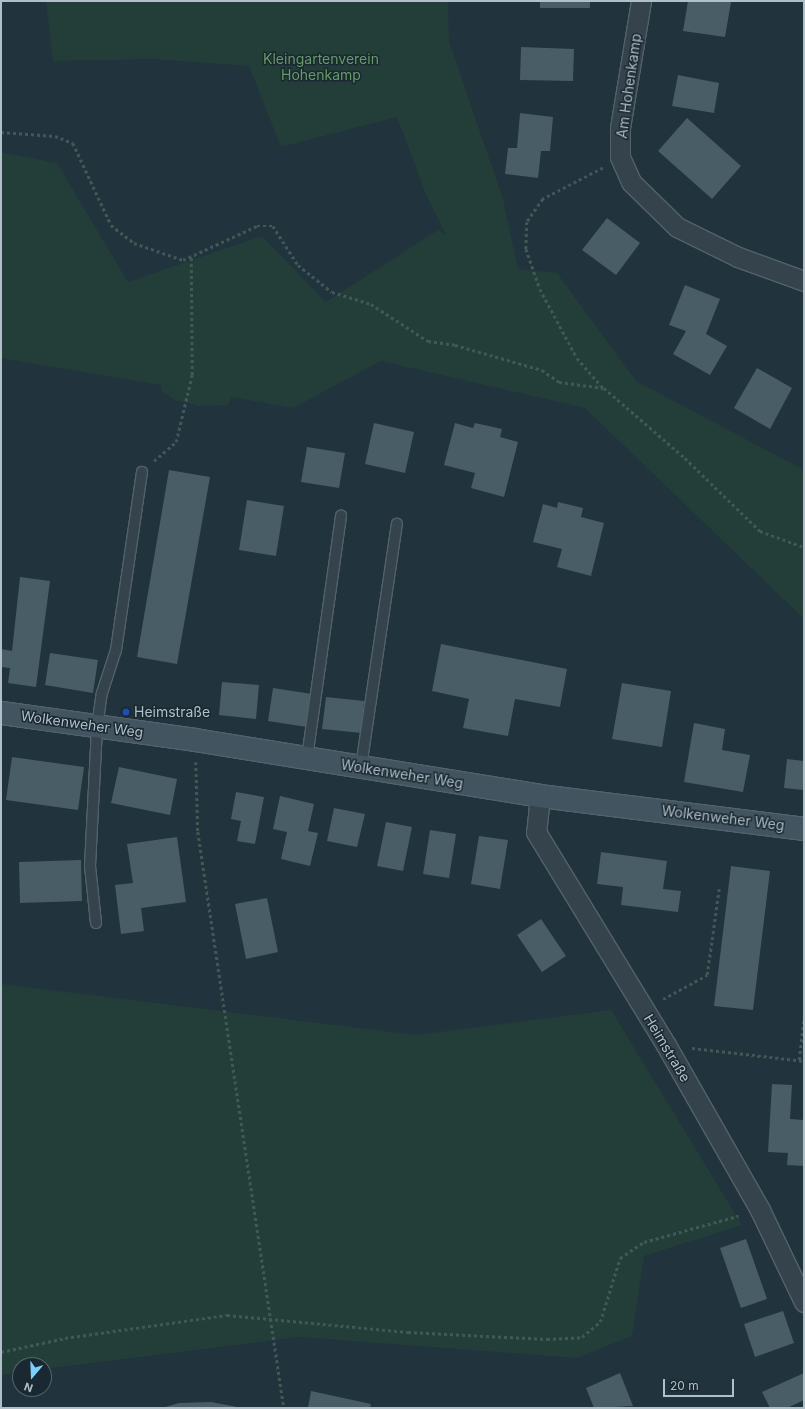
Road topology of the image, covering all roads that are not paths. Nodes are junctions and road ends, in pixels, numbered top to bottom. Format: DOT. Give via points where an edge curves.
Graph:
graph roads {
  1 [pos="641,1"];
  2 [pos="804,281"];
  3 [pos="142,472"];
  4 [pos="341,515"];
  5 [pos="397,524"];
  6 [pos="1,713"];
  7 [pos="98,727"];
  8 [pos="307,758"];
  9 [pos="361,767"];
  10 [pos="540,796"];
  11 [pos="804,829"];
  12 [pos="96,923"];
  13 [pos="804,1302"];
  1 -- 2 [label="street, Am Hohenkamp" via="620,128 620,157 632,182 677,227 738,257"];
  3 -- 7 [label="lane" via="116,650 102,693"];
  4 -- 8 [label="lane"];
  5 -- 9 [label="lane"];
  6 -- 7 [label="street, Wolkenweher Weg"];
  7 -- 8 [label="street, Wolkenweher Weg"];
  7 -- 12 [label="lane" via="90,866"];
  8 -- 9 [label="street, Wolkenweher Weg"];
  9 -- 10 [label="street, Wolkenweher Weg"];
  10 -- 11 [label="street, Wolkenweher Weg"];
  10 -- 13 [label="street, Heimstraße" via="536,832 666,1045 760,1210"];
}
